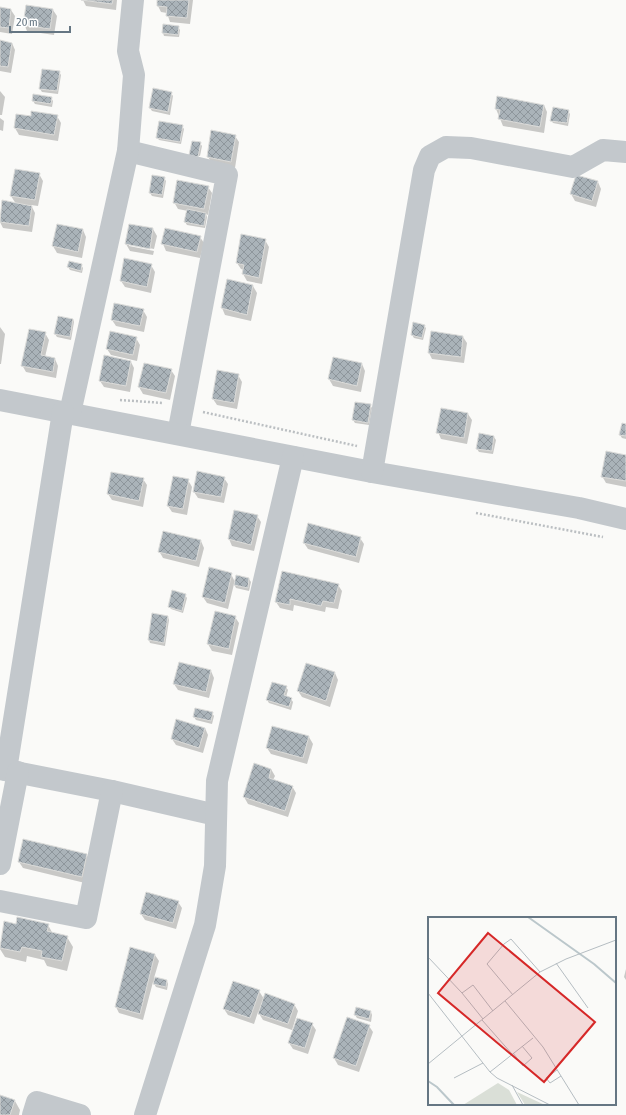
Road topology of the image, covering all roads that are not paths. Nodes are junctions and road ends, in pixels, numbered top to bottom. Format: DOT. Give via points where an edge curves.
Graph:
graph roads {
  1 [pos="133,0"];
  2 [pos="128,151"];
  3 [pos="626,152"];
  4 [pos="0,400"];
  5 [pos="67,412"];
  6 [pos="178,434"];
  7 [pos="293,457"];
  8 [pos="372,472"];
  9 [pos="626,519"];
  10 [pos="8,771"];
  11 [pos="112,791"];
  12 [pos="216,815"];
  13 [pos="0,864"];
  14 [pos="0,901"];
  15 [pos="33,1115"];
  16 [pos="80,1115"];
  17 [pos="145,1115"];
  1 -- 2 [label="street" via="128,51 134,75"];
  2 -- 5 [label="street"];
  2 -- 6 [label="street" via="227,175"];
  3 -- 8 [label="street" via="603,150 573,167 471,148 446,147 430,156 424,170"];
  4 -- 5 [label="street"];
  5 -- 6 [label="street"];
  5 -- 10 [label="street"];
  6 -- 7 [label="street"];
  7 -- 8 [label="street"];
  7 -- 12 [label="street" via="217,781"];
  8 -- 9 [label="street" via="579,508"];
  10 -- 11 [label="street"];
  10 -- 13 [label="street"];
  11 -- 12 [label="street"];
  11 -- 14 [label="street" via="86,918"];
  12 -- 17 [label="street" via="215,866 205,926"];
  15 -- 16 [label="street" via="37,1102"];
}
